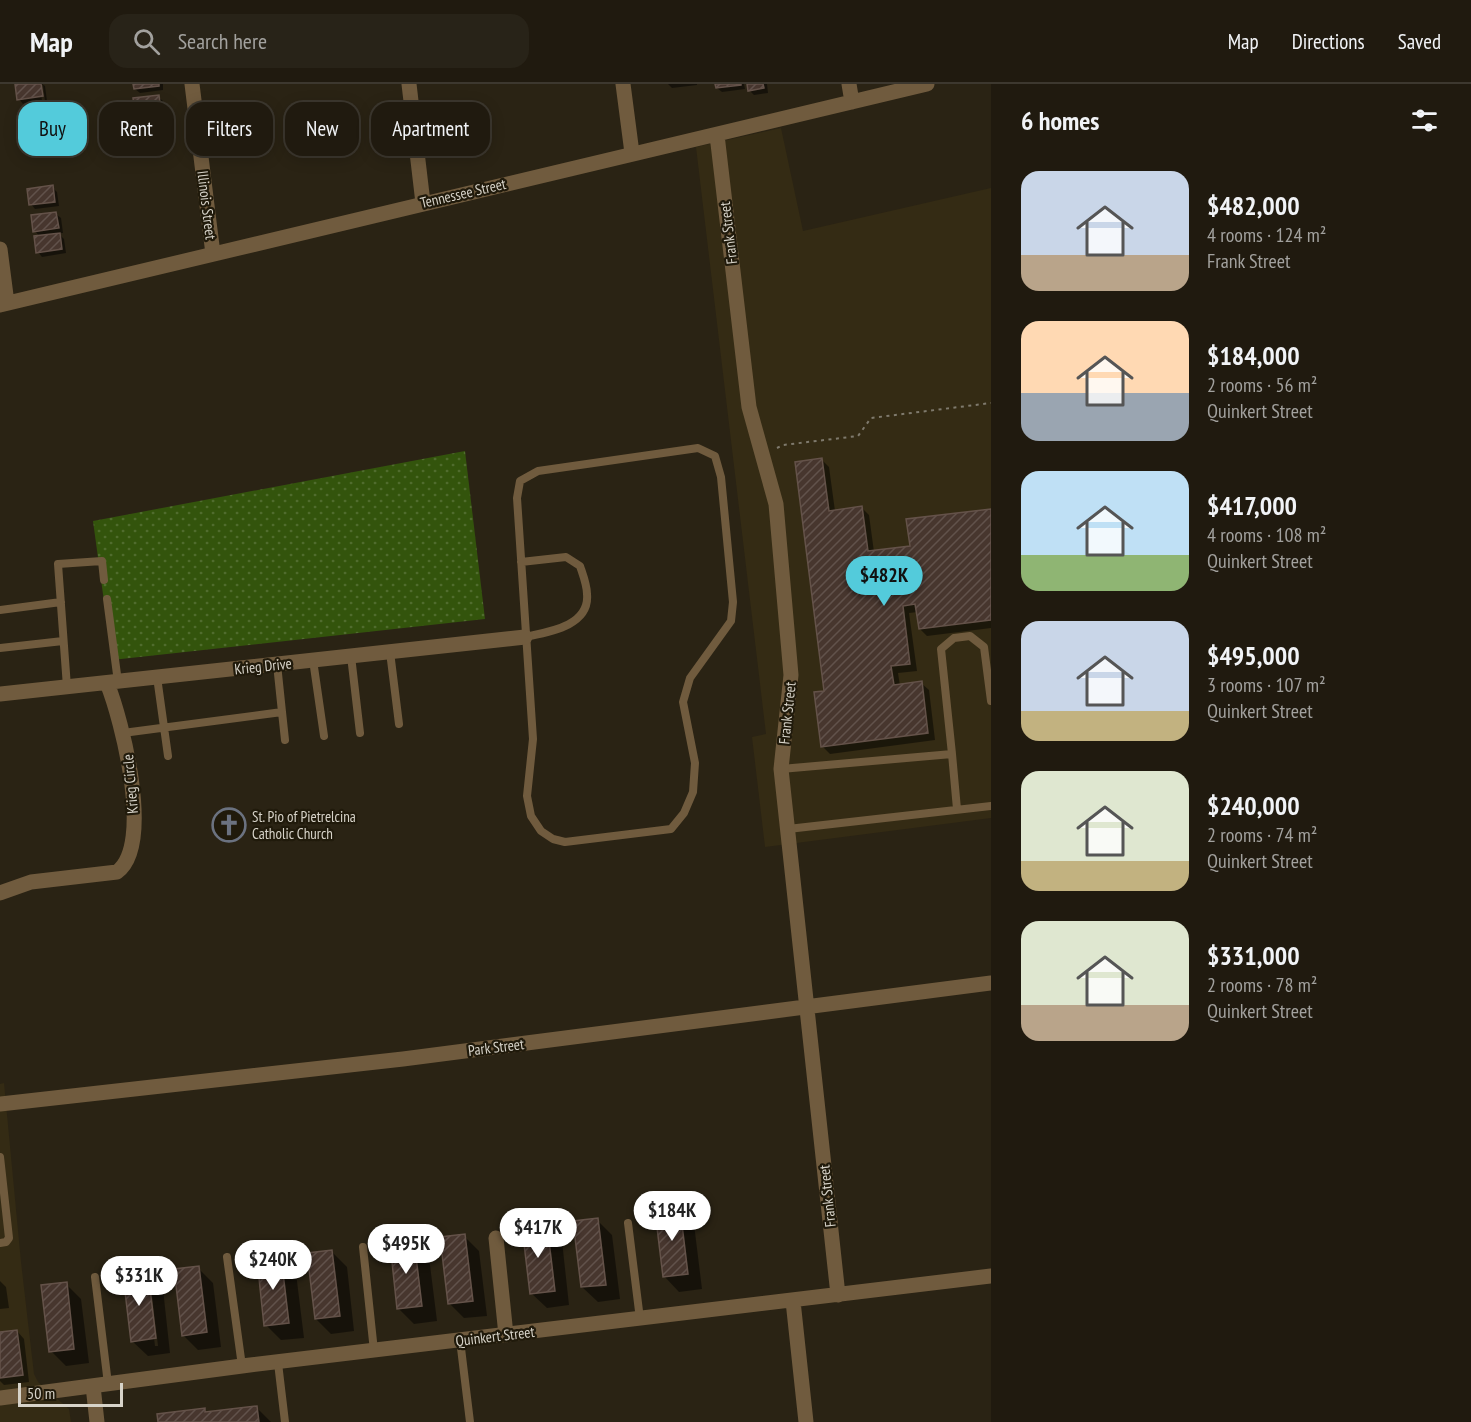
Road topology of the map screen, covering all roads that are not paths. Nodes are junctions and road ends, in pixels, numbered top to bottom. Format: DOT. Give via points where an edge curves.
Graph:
graph roads {
  1 [pos="192,84"];
  2 [pos="409,84"];
  3 [pos="623,84"];
  4 [pos="849,84"];
  5 [pos="927,84"];
  6 [pos="852,102"];
  7 [pos="717,135"];
  8 [pos="632,153"];
  9 [pos="423,203"];
  10 [pos="0,249"];
  11 [pos="213,254"];
  12 [pos="4,304"];
  13 [pos="520,562"];
  14 [pos="104,580"];
  15 [pos="107,599"];
  16 [pos="61,602"];
  17 [pos="0,610"];
  18 [pos="525,637"];
  19 [pos="63,641"];
  20 [pos="0,648"];
  21 [pos="390,652"];
  22 [pos="351,656"];
  23 [pos="313,660"];
  24 [pos="277,664"];
  25 [pos="157,677"];
  26 [pos="112,682"];
  27 [pos="67,687"];
  28 [pos="0,694"];
  29 [pos="991,701"];
  30 [pos="282,712"];
  31 [pos="399,723"];
  32 [pos="164,728"];
  33 [pos="123,733"];
  34 [pos="360,733"];
  35 [pos="324,736"];
  36 [pos="285,740"];
  37 [pos="952,754"];
  38 [pos="168,756"];
  39 [pos="781,769"];
  40 [pos="991,806"];
  41 [pos="957,809"];
  42 [pos="788,829"];
  43 [pos="0,894"];
  44 [pos="991,984"];
  45 [pos="807,1007"];
  46 [pos="0,1104"];
  47 [pos="0,1156"];
  48 [pos="628,1223"];
  49 [pos="496,1238"];
  50 [pos="0,1243"];
  51 [pos="363,1247"];
  52 [pos="227,1257"];
  53 [pos="991,1276"];
  54 [pos="95,1277"];
  55 [pos="838,1295"];
  56 [pos="793,1301"];
  57 [pos="640,1319"];
  58 [pos="506,1335"];
  59 [pos="460,1340"];
  60 [pos="374,1351"];
  61 [pos="278,1363"];
  62 [pos="242,1366"];
  63 [pos="101,1385"];
  64 [pos="0,1398"];
  65 [pos="98,1422"];
  66 [pos="285,1422"];
  67 [pos="470,1422"];
  68 [pos="806,1422"];
  1 -- 11 [label="street, Illinois Street"];
  2 -- 9 [label="street"];
  3 -- 8 [label="street"];
  4 -- 6 [label="street"];
  5 -- 6 [label="street, Tennessee Street"];
  6 -- 7 [label="street, Tennessee Street"];
  7 -- 8 [label="street, Tennessee Street"];
  7 -- 39 [label="street, Frank Street" via="749,407 776,504 791,675"];
  8 -- 9 [label="street, Tennessee Street"];
  9 -- 11 [label="street, Tennessee Street"];
  10 -- 12 [label="street"];
  11 -- 12 [label="street, Tennessee Street"];
  13 -- 18 [label="lane"];
  13 -- 18 [label="lane" via="566,557 580,566 588,594 585,610 573,623"];
  13 -- 18 [label="lane" via="520,481 538,471 698,448 715,456 721,477 732,591 731,621 690,678 683,702 695,763 693,792 671,829 565,842 541,831 531,816 527,796 533,739"];
  14 -- 16 [label="lane" via="102,561 58,564"];
  15 -- 26 [label="lane"];
  16 -- 17 [label="lane"];
  16 -- 19 [label="lane"];
  18 -- 21 [label="street, Krieg Drive"];
  19 -- 20 [label="lane"];
  19 -- 27 [label="lane"];
  21 -- 22 [label="street, Krieg Drive"];
  21 -- 31 [label="lane"];
  22 -- 23 [label="street, Krieg Drive"];
  22 -- 34 [label="lane"];
  23 -- 24 [label="street, Krieg Drive"];
  23 -- 35 [label="lane"];
  24 -- 25 [label="street, Krieg Drive"];
  24 -- 30 [label="lane"];
  25 -- 26 [label="street, Krieg Drive"];
  25 -- 32 [label="lane"];
  26 -- 27 [label="street, Krieg Drive"];
  26 -- 33 [label="street, Krieg Circle"];
  27 -- 28 [label="street, Krieg Drive"];
  29 -- 37 [label="lane" via="984,647 970,636 954,638 941,649"];
  30 -- 32 [label="lane"];
  30 -- 36 [label="lane"];
  32 -- 33 [label="lane"];
  32 -- 38 [label="lane"];
  33 -- 43 [label="street, Krieg Circle" via="134,805 131,846 124,867 117,872 31,882"];
  37 -- 39 [label="lane"];
  37 -- 41 [label="lane"];
  39 -- 42 [label="street, Frank Street"];
  40 -- 41 [label="lane"];
  41 -- 42 [label="lane"];
  42 -- 45 [label="street, Frank Street"];
  44 -- 45 [label="street, Park Street"];
  45 -- 46 [label="street, Park Street" via="403,1059"];
  45 -- 55 [label="street, Frank Street"];
  47 -- 50 [label="lane" via="9,1238"];
  48 -- 57 [label="lane"];
  49 -- 58 [label="street"];
  51 -- 60 [label="lane"];
  52 -- 62 [label="lane"];
  53 -- 55 [label="street, Quinkert Street"];
  54 -- 63 [label="lane"];
  55 -- 56 [label="street, Quinkert Street"];
  56 -- 57 [label="street, Quinkert Street"];
  56 -- 68 [label="street"];
  57 -- 58 [label="street, Quinkert Street"];
  58 -- 59 [label="street, Quinkert Street"];
  59 -- 60 [label="street, Quinkert Street"];
  59 -- 67 [label="lane"];
  60 -- 61 [label="street, Quinkert Street"];
  61 -- 62 [label="street, Quinkert Street"];
  61 -- 66 [label="lane"];
  62 -- 63 [label="street, Quinkert Street"];
  63 -- 64 [label="street, Quinkert Street"];
  63 -- 65 [label="street"];
}
